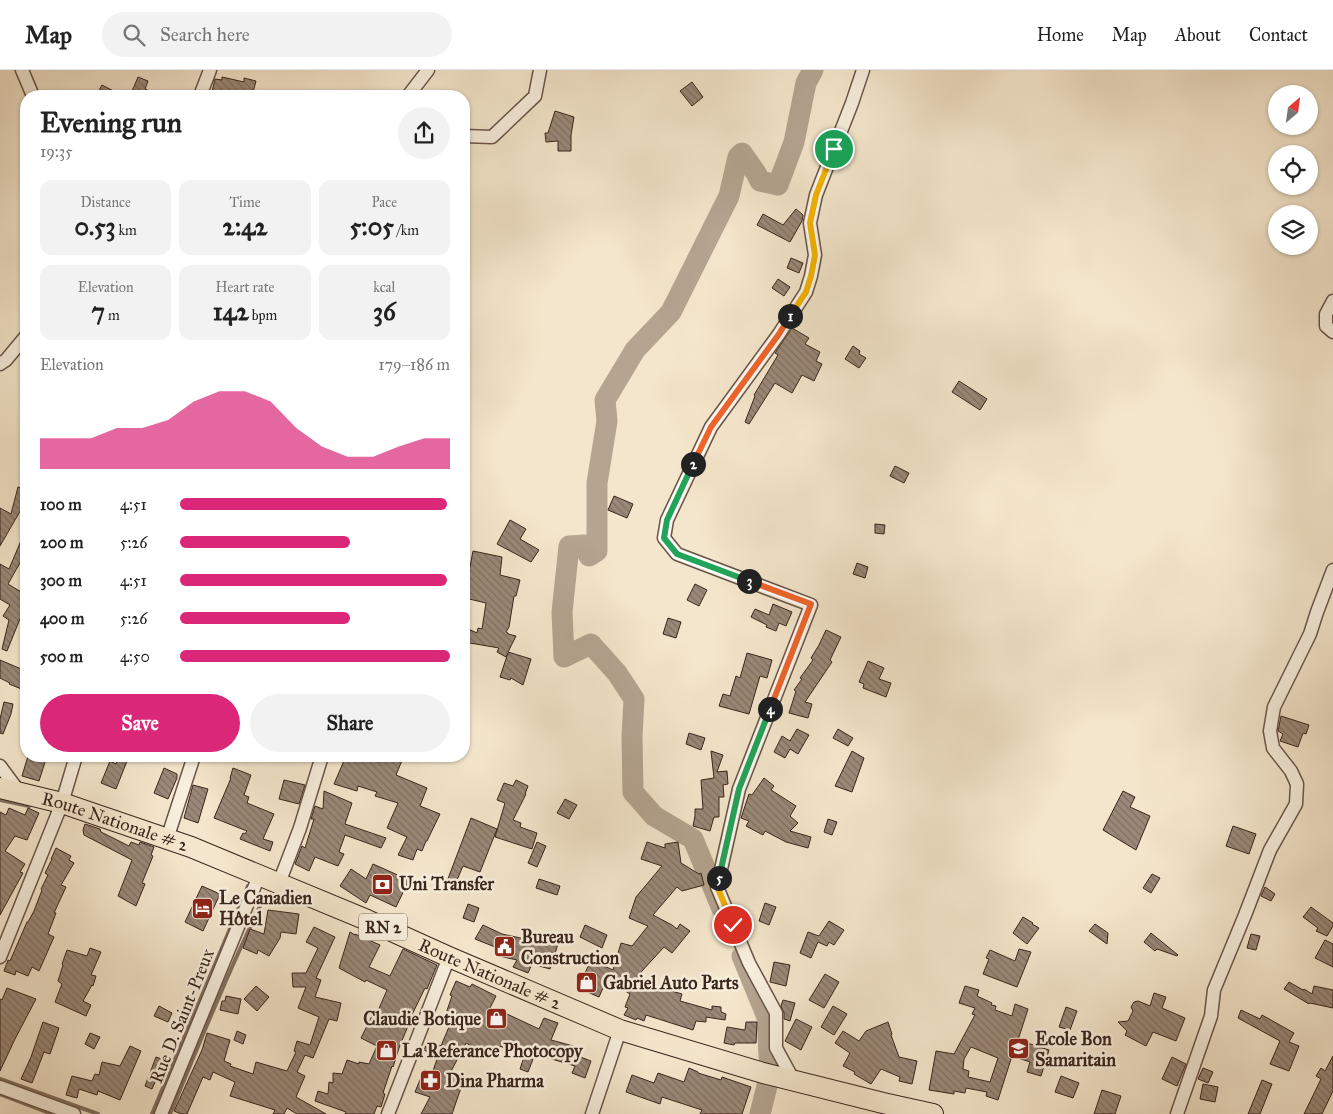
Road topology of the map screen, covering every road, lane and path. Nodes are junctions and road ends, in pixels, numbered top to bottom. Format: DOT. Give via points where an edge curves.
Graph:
graph roads {
  1 [pos="22,70"];
  2 [pos="210,70"];
  3 [pos="428,70"];
  4 [pos="540,70"];
  5 [pos="862,70"];
  6 [pos="30,90"];
  7 [pos="202,90"];
  8 [pos="413,90"];
  9 [pos="470,136"];
  10 [pos="1333,301"];
  11 [pos="1333,332"];
  12 [pos="20,343"];
  13 [pos="0,364"];
  14 [pos="1333,570"];
  15 [pos="74,762"];
  16 [pos="192,762"];
  17 [pos="320,762"];
  18 [pos="0,766"];
  19 [pos="0,788"];
  20 [pos="20,793"];
  21 [pos="62,803"];
  22 [pos="167,838"];
  23 [pos="259,876"];
  24 [pos="279,883"];
  25 [pos="0,957"];
  26 [pos="449,957"];
  27 [pos="620,1030"];
  28 [pos="790,1080"];
  29 [pos="0,1087"];
  30 [pos="74,1114"];
  31 [pos="161,1114"];
  32 [pos="388,1114"];
  33 [pos="592,1114"];
  34 [pos="933,1114"];
  35 [pos="1177,1114"];
  1 -- 6 [label="street"];
  2 -- 7 [label="street"];
  3 -- 8 [label="street"];
  4 -- 9 [label="street" via="535,96 492,137"];
  5 -- 28 [label="street" via="816,195 810,223 815,255 806,292 711,427 667,520 664,538 677,554 811,604 739,789 717,886 749,963 776,1013 776,1048"];
  10 -- 11 [label="street" via="1326,314 1326,326"];
  12 -- 13 [label="street"];
  14 -- 35 [label="street" via="1310,634 1274,708 1270,731 1273,748 1291,770 1297,784 1296,804 1270,850 1214,990 1210,1016"];
  15 -- 21 [label="street"];
  16 -- 22 [label="street"];
  17 -- 24 [label="street"];
  18 -- 20 [label="street"];
  19 -- 20 [label="main road, Route Nationale # 2 / RN 2"];
  20 -- 21 [label="main road, Route Nationale # 2 / RN 2"];
  21 -- 22 [label="main road, Route Nationale # 2 / RN 2"];
  21 -- 25 [label="street"];
  22 -- 23 [label="main road, Route Nationale # 2 / RN 2"];
  23 -- 24 [label="main road, Route Nationale # 2 / RN 2"];
  23 -- 31 [label="street, Rue D. Saint-Preux"];
  24 -- 26 [label="main road, Route Nationale # 2 / RN 2"];
  26 -- 27 [label="main road, Route Nationale # 2 / RN 2"];
  26 -- 32 [label="street"];
  27 -- 28 [label="main road, Route Nationale # 2 / RN 2"];
  27 -- 33 [label="street"];
  28 -- 34 [label="main road, Route Nationale # 2 / RN 2"];
  29 -- 30 [label="street"];
}
